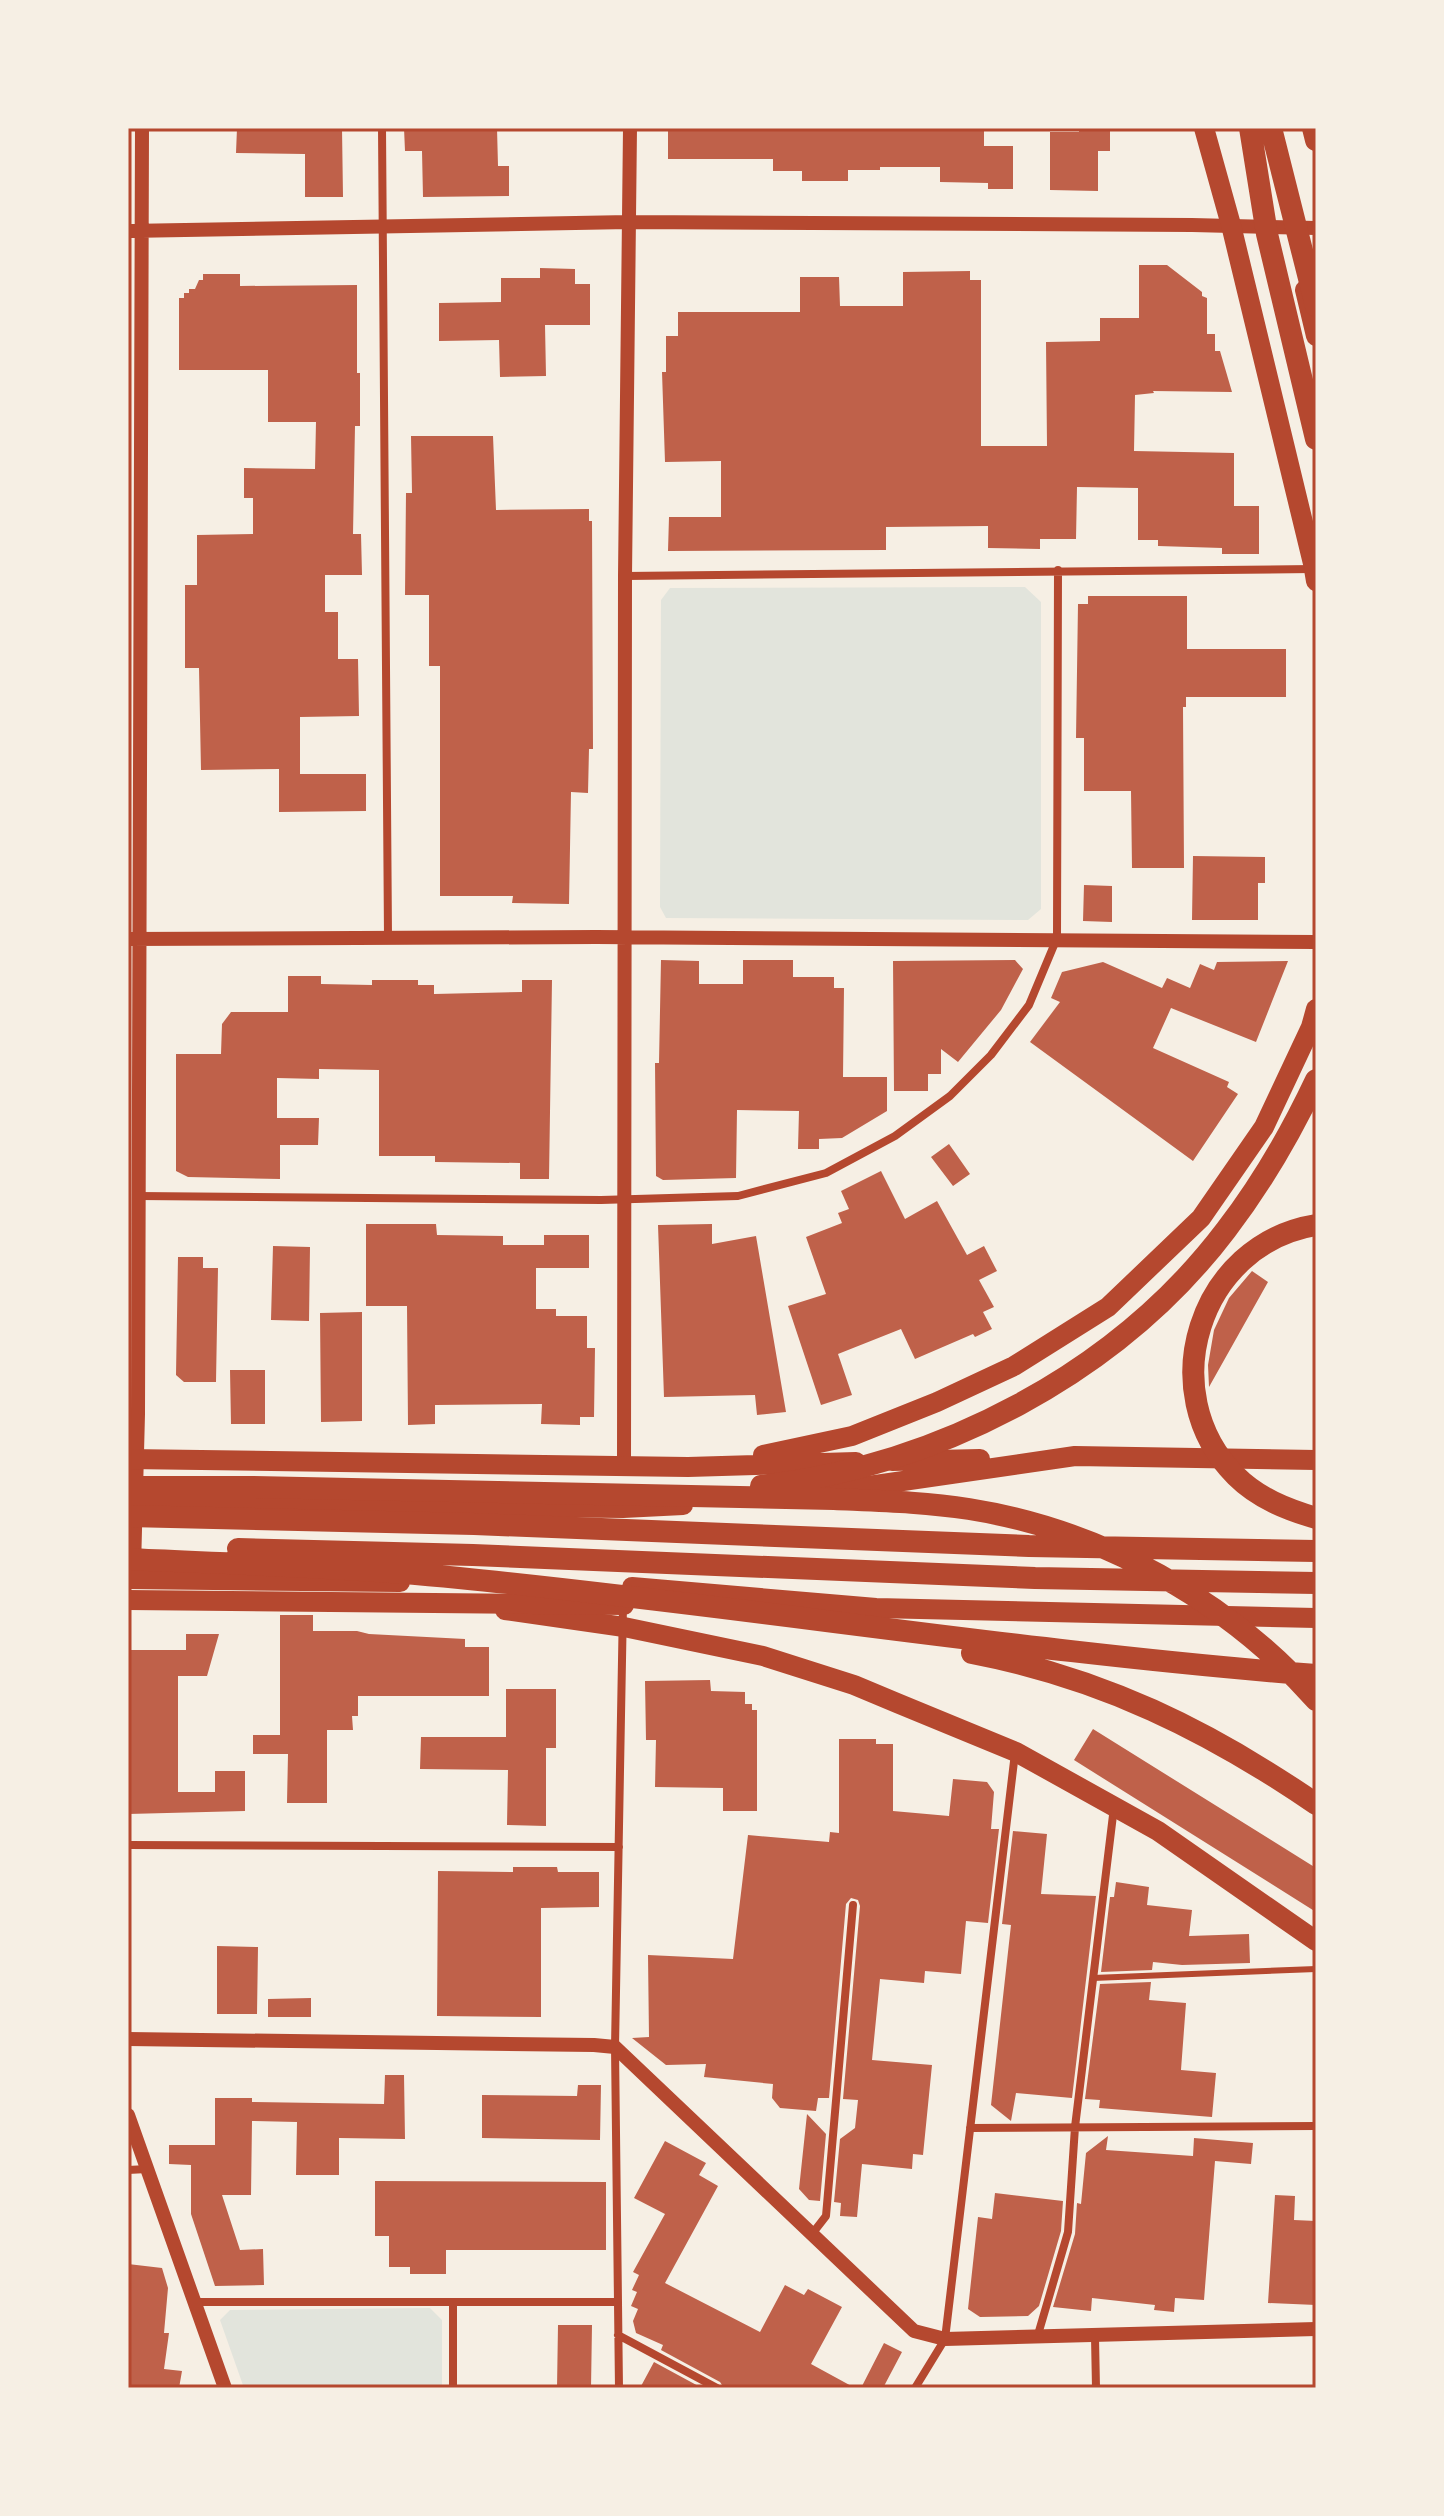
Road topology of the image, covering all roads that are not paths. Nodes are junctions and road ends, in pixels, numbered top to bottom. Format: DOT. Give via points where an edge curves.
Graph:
graph roads {
  1 [pos="142,128"];
  2 [pos="382,128"];
  3 [pos="630,128"];
  4 [pos="1204,128"];
  5 [pos="1250,128"];
  6 [pos="1265,128"];
  7 [pos="1271,128"];
  8 [pos="1313,128"];
  9 [pos="1316,140"];
  10 [pos="629,222"];
  11 [pos="1231,225"];
  12 [pos="381,228"];
  13 [pos="1316,228"];
  14 [pos="1289,229"];
  15 [pos="135,231"];
  16 [pos="1316,306"];
  17 [pos="1316,336"];
  18 [pos="1316,439"];
  19 [pos="1058,570"];
  20 [pos="1315,575"];
  21 [pos="625,576"];
  22 [pos="388,936"];
  23 [pos="626,937"];
  24 [pos="1057,938"];
  25 [pos="133,939"];
  26 [pos="1316,942"];
  27 [pos="1316,1009"];
  28 [pos="1316,1080"];
  29 [pos="137,1196"];
  30 [pos="625,1200"];
  31 [pos="1316,1225"];
  32 [pos="1075,1456"];
  33 [pos="132,1460"];
  34 [pos="1316,1460"];
  35 [pos="624,1466"];
  36 [pos="688,1467"];
  37 [pos="652,1495"];
  38 [pos="130,1502"];
  39 [pos="1316,1518"];
  40 [pos="128,1547"];
  41 [pos="1316,1551"];
  42 [pos="129,1575"];
  43 [pos="1316,1583"];
  44 [pos="128,1600"];
  45 [pos="356,1601"];
  46 [pos="623,1605"];
  47 [pos="876,1608"];
  48 [pos="732,1609"];
  49 [pos="1316,1618"];
  50 [pos="624,1627"];
  51 [pos="1316,1675"];
  52 [pos="1316,1700"];
  53 [pos="1016,1752"];
  54 [pos="1316,1804"];
  55 [pos="1114,1806"];
  56 [pos="128,1845"];
  57 [pos="619,1847"];
  58 [pos="853,1905"];
  59 [pos="1316,1941"];
  60 [pos="1316,1969"];
  61 [pos="1093,1978"];
  62 [pos="128,2039"];
  63 [pos="615,2047"];
  64 [pos="128,2115"];
  65 [pos="1316,2126"];
  66 [pos="1075,2127"];
  67 [pos="970,2128"];
  68 [pos="147,2169"];
  69 [pos="128,2170"];
  70 [pos="812,2234"];
  71 [pos="196,2302"];
  72 [pos="453,2302"];
  73 [pos="618,2302"];
  74 [pos="1316,2329"];
  75 [pos="618,2335"];
  76 [pos="1095,2337"];
  77 [pos="1037,2338"];
  78 [pos="945,2339"];
  79 [pos="225,2388"];
  80 [pos="453,2388"];
  81 [pos="619,2388"];
  82 [pos="717,2388"];
  83 [pos="915,2388"];
  84 [pos="1096,2388"];
  1 -- 15 [label="street"];
  2 -- 12 [label="street"];
  3 -- 10 [label="street"];
  4 -- 11 [label="main road"];
  5 -- 18 [label="highway" via="1267,234"];
  6 -- 14 [label="main road"];
  7 -- 16 [label="highway"];
  8 -- 9 [label="highway"];
  10 -- 11 [label="street"];
  10 -- 12 [label="street"];
  10 -- 21 [label="street"];
  11 -- 14 [label="street"];
  11 -- 20 [label="main road"];
  12 -- 15 [label="street"];
  12 -- 22 [label="street"];
  13 -- 14 [label="street"];
  14 -- 17 [label="main road"];
  15 -- 25 [label="street"];
  19 -- 20 [label="street"];
  19 -- 21 [label="street"];
  19 -- 24 [label="street"];
  21 -- 23 [label="street"];
  22 -- 23 [label="street"];
  22 -- 25 [label="street"];
  23 -- 24 [label="street"];
  23 -- 30 [label="street"];
  24 -- 26 [label="street"];
  24 -- 30 [label="street" via="1029,1005 991,1055 950,1096 895,1136 826,1173 738,1196"];
  25 -- 29 [label="street"];
  27 -- 36 [label="main road" via="1264,1127 1201,1218 1108,1307 1014,1366 852,1436"];
  28 -- 37 [label="highway" via="1262,1179 1206,1254 1144,1317 1048,1387 926,1447 863,1468 797,1482"];
  29 -- 30 [label="street"];
  29 -- 33 [label="street"];
  30 -- 35 [label="street"];
  31 -- 39 [label="highway" via="1274,1238 1227,1274 1211,1299 1194,1350 1198,1408 1207,1434 1236,1476 1274,1503"];
  32 -- 34 [label="main road"];
  32 -- 36 [label="main road"];
  32 -- 38 [label="main road" via="708,1505"];
  33 -- 35 [label="main road"];
  33 -- 38 [label="street"];
  35 -- 36 [label="main road"];
  37 -- 38 [label="highway" via="252,1487"];
  37 -- 52 [label="highway" via="905,1502 1025,1521 1143,1565 1196,1597 1249,1637"];
  38 -- 41 [label="highway" via="474,1524 1029,1546"];
  38 -- 42 [label="street"];
  40 -- 43 [label="highway"];
  42 -- 47 [label="main road" via="623,1586"];
  42 -- 48 [label="highway" via="398,1573"];
  44 -- 45 [label="main road"];
  45 -- 46 [label="main road"];
  45 -- 50 [label="main road" via="504,1610"];
  46 -- 47 [label="main road"];
  46 -- 50 [label="street"];
  47 -- 49 [label="main road"];
  48 -- 51 [label="highway" via="1085,1654"];
  48 -- 54 [label="highway" via="1053,1671 1188,1726"];
  50 -- 53 [label="main road" via="763,1656 854,1685"];
  50 -- 57 [label="street"];
  53 -- 55 [label="main road"];
  53 -- 67 [label="street"];
  55 -- 59 [label="main road"];
  55 -- 61 [label="street"];
  56 -- 57 [label="street"];
  57 -- 63 [label="street"];
  58 -- 70 [label="street" via="826,2216"];
  60 -- 61 [label="lane"];
  61 -- 66 [label="street"];
  62 -- 63 [label="street"];
  63 -- 70 [label="street"];
  63 -- 73 [label="street"];
  64 -- 68 [label="street"];
  65 -- 66 [label="street"];
  66 -- 67 [label="street"];
  66 -- 77 [label="street" via="1068,2232"];
  67 -- 78 [label="street"];
  68 -- 69 [label="street"];
  68 -- 71 [label="street"];
  70 -- 78 [label="street" via="914,2331"];
  71 -- 72 [label="street"];
  71 -- 79 [label="street"];
  72 -- 73 [label="street"];
  72 -- 80 [label="street"];
  73 -- 75 [label="street"];
  74 -- 76 [label="street"];
  75 -- 81 [label="street"];
  75 -- 82 [label="street"];
  76 -- 77 [label="street"];
  76 -- 84 [label="street"];
  77 -- 78 [label="street"];
  78 -- 83 [label="street"];
}
